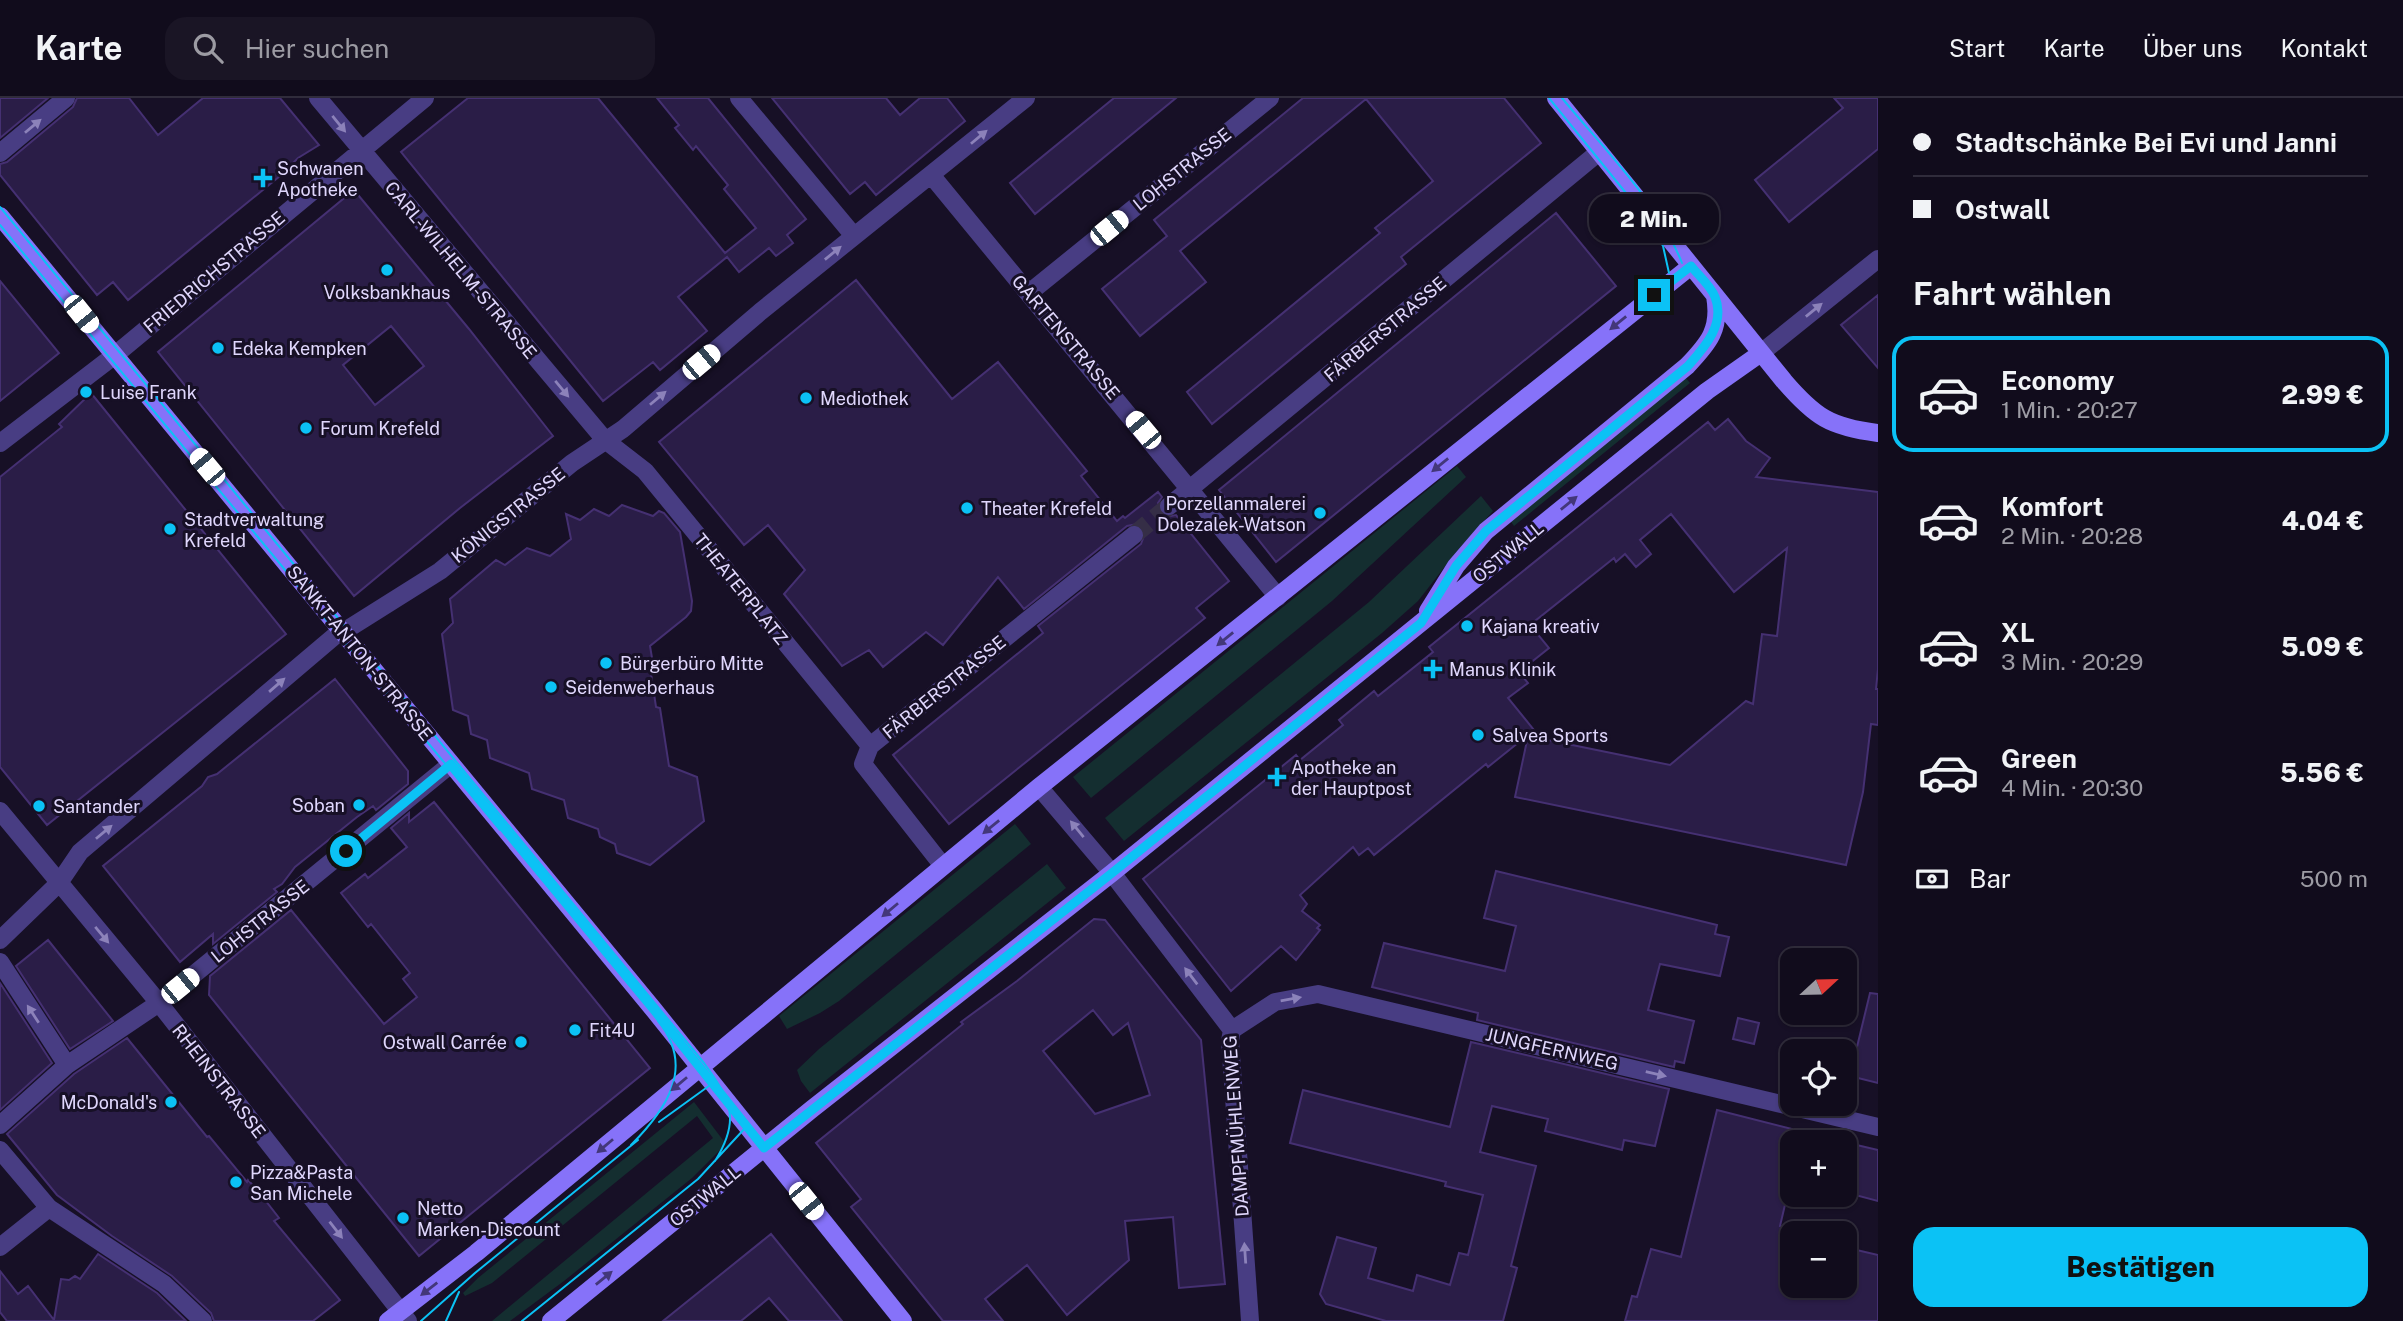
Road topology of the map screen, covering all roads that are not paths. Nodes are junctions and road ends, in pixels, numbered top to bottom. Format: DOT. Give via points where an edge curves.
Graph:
graph roads {
  1 [pos="66,98"];
  2 [pos="318,98"];
  3 [pos="425,98"];
  4 [pos="739,98"];
  5 [pos="1026,98"];
  6 [pos="1270,98"];
  7 [pos="1556,98"];
  8 [pos="360,150"];
  9 [pos="1600,152"];
  10 [pos="0,153"];
  11 [pos="932,176"];
  12 [pos="0,216"];
  13 [pos="854,236"];
  14 [pos="1878,259"];
  15 [pos="1691,266"];
  16 [pos="1029,293"];
  17 [pos="1715,296"];
  18 [pos="1761,352"];
  19 [pos="115,355"];
  20 [pos="1878,433"];
  21 [pos="605,440"];
  22 [pos="0,443"];
  23 [pos="1191,489"];
  24 [pos="1169,506"];
  25 [pos="1134,536"];
  26 [pos="1278,597"];
  27 [pos="1421,623"];
  28 [pos="343,632"];
  29 [pos="870,746"];
  30 [pos="451,764"];
  31 [pos="1039,787"];
  32 [pos="0,811"];
  33 [pos="943,866"];
  34 [pos="1112,873"];
  35 [pos="59,883"];
  36 [pos="0,940"];
  37 [pos="0,962"];
  38 [pos="159,1003"];
  39 [pos="1232,1030"];
  40 [pos="67,1065"];
  41 [pos="700,1066"];
  42 [pos="0,1125"];
  43 [pos="1878,1127"];
  44 [pos="764,1148"];
  45 [pos="0,1150"];
  46 [pos="49,1208"];
  47 [pos="0,1247"];
  48 [pos="399,1318"];
  49 [pos="203,1321"];
  50 [pos="551,1321"];
  51 [pos="903,1321"];
  52 [pos="1250,1321"];
  10 -- 1 [label="street, one-way"];
  2 -- 8 [label="street, CARL-WILHELM-STRASSE, one-way"];
  3 -- 8 [label="street, FRIEDRICHSTRASSE"];
  4 -- 13 [label="street"];
  11 -- 5 [label="street, KÖNIGSTRASSE, one-way"];
  6 -- 16 [label="street, LOHSTRASSE"];
  7 -- 9 [label="street"];
  8 -- 19 [label="street, FRIEDRICHSTRASSE"];
  8 -- 21 [label="street, CARL-WILHELM-STRASSE, one-way"];
  9 -- 15 [label="street"];
  9 -- 23 [label="street, FÄRBERSTRASSE"];
  11 -- 13 [label="street, KÖNIGSTRASSE"];
  11 -- 16 [label="street, GARTENSTRASSE"];
  12 -- 19 [label="street, SANKT-ANTON-STRASSE"];
  21 -- 13 [label="street, KÖNIGSTRASSE, one-way"];
  18 -- 14 [label="street, OSTWALL, one-way"];
  15 -- 17 [label="street"];
  15 -- 26 [label="street, one-way"];
  16 -- 23 [label="street, GARTENSTRASSE"];
  17 -- 18 [label="street"];
  17 -- 27 [label="street" via="1714,331 1688,366 1486,531 1456,566"];
  18 -- 20 [label="street" via="1811,411 1838,425"];
  27 -- 18 [label="street, OSTWALL, one-way"];
  19 -- 22 [label="street, FRIEDRICHSTRASSE"];
  19 -- 28 [label="street, SANKT-ANTON-STRASSE"];
  21 -- 28 [label="street, KÖNIGSTRASSE" via="440,571"];
  21 -- 29 [label="street, THEATERPLATZ" via="645,471"];
  23 -- 24 [label="street, FÄRBERSTRASSE"];
  23 -- 26 [label="street, GARTENSTRASSE"];
  25 -- 29 [label="street, FÄRBERSTRASSE"];
  26 -- 31 [label="street, one-way"];
  27 -- 34 [label="street, OSTWALL"];
  28 -- 30 [label="street, SANKT-ANTON-STRASSE"];
  35 -- 28 [label="street, KÖNIGSTRASSE, one-way" via="80,852"];
  29 -- 33 [label="street, FÄRBERSTRASSE" via="863,764"];
  30 -- 38 [label="street, LOHSTRASSE"];
  30 -- 41 [label="street, SANKT-ANTON-STRASSE"];
  31 -- 33 [label="street, one-way"];
  34 -- 31 [label="street, DAMPFMÜHLENWEG, one-way"];
  32 -- 35 [label="street, RHEINSTRASSE"];
  33 -- 41 [label="street, one-way"];
  39 -- 34 [label="street, DAMPFMÜHLENWEG, one-way"];
  34 -- 44 [label="street, OSTWALL"];
  35 -- 36 [label="street, KÖNIGSTRASSE"];
  35 -- 38 [label="street, RHEINSTRASSE, one-way"];
  40 -- 37 [label="street, one-way"];
  38 -- 40 [label="street, LOHSTRASSE"];
  38 -- 48 [label="street, RHEINSTRASSE, one-way"];
  39 -- 43 [label="street, JUNGFERNWEG, one-way" via="1275,1002 1318,994"];
  52 -- 39 [label="street, DAMPFMÜHLENWEG, one-way"];
  40 -- 42 [label="street, LOHSTRASSE"];
  41 -- 44 [label="street, SANKT-ANTON-STRASSE"];
  41 -- 48 [label="street, one-way"];
  50 -- 44 [label="street, OSTWALL, one-way"];
  44 -- 51 [label="street, SANKT-ANTON-STRASSE"];
  45 -- 46 [label="street"];
  46 -- 47 [label="street"];
  46 -- 49 [label="street" via="164,1284"];
}
